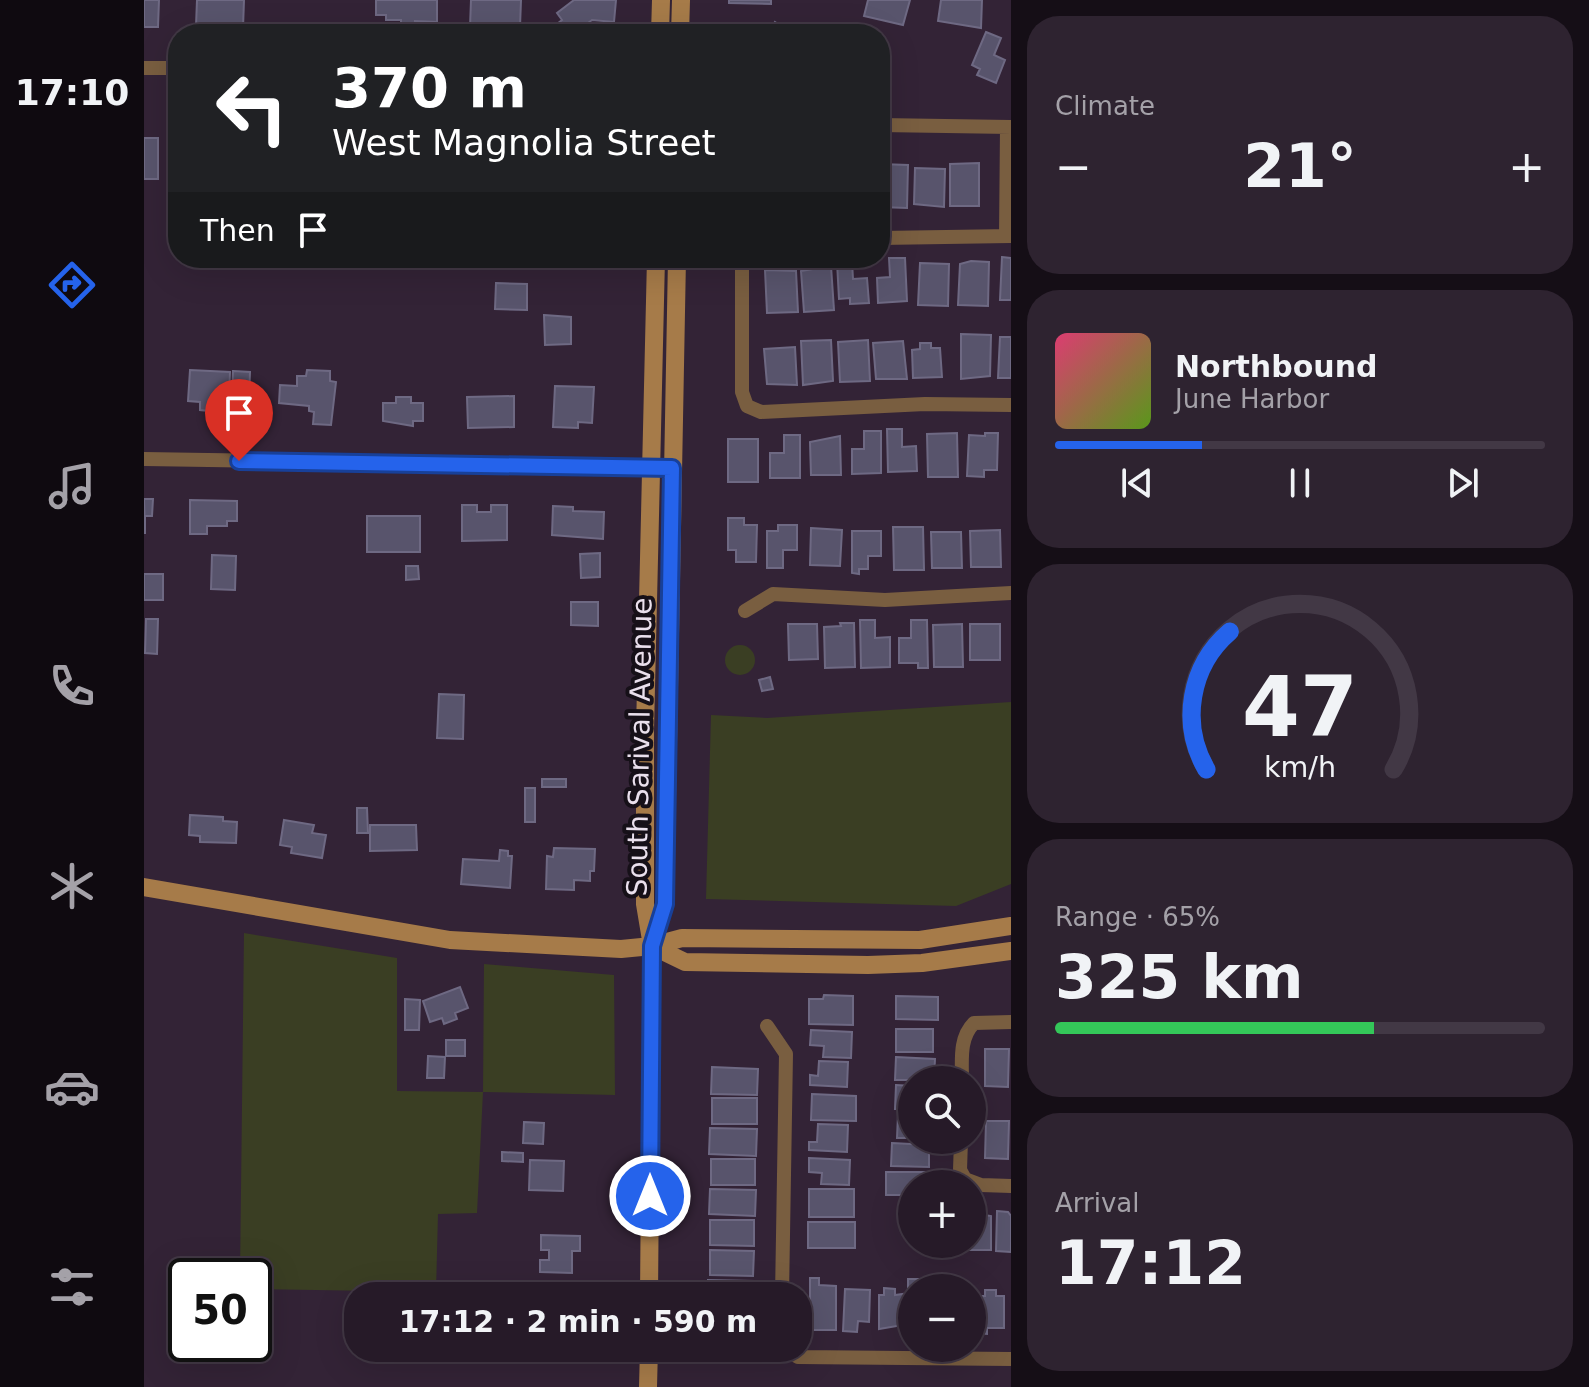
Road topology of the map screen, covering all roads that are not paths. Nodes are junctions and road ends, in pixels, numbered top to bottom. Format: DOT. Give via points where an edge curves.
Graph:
graph roads {
  1 [pos="661,0"];
  2 [pos="681,0"];
  3 [pos="660,24"];
  4 [pos="680,24"];
  5 [pos="144,68"];
  6 [pos="168,68"];
  7 [pos="890,125"];
  8 [pos="1009,127"];
  9 [pos="1008,236"];
  10 [pos="890,238"];
  11 [pos="656,268"];
  12 [pos="677,268"];
  13 [pos="742,268"];
  14 [pos="1011,405"];
  15 [pos="144,459"];
  16 [pos="652,467"];
  17 [pos="672,468"];
  18 [pos="1011,593"];
  19 [pos="745,611"];
  20 [pos="144,887"];
  21 [pos="1011,926"];
  22 [pos="652,946"];
  23 [pos="1011,951"];
  24 [pos="1011,1022"];
  25 [pos="767,1026"];
  26 [pos="962,1066"];
  27 [pos="961,1154"];
  28 [pos="1011,1186"];
  29 [pos="649,1282"];
  30 [pos="782,1282"];
  31 [pos="812,1357"];
  32 [pos="1011,1359"];
  33 [pos="649,1362"];
  34 [pos="648,1387"];
  1 -- 3 [label="main road"];
  2 -- 4 [label="main road"];
  5 -- 6 [label="street"];
  7 -- 8 [label="street"];
  8 -- 9 [label="street"];
  9 -- 10 [label="street"];
  11 -- 16 [label="main road, South Sarival Avenue"];
  12 -- 17 [label="main road, South Sarival Avenue"];
  13 -- 14 [label="street" via="742,392 747,406 761,412"];
  15 -- 16 [label="street"];
  16 -- 17 [label="main road"];
  16 -- 22 [label="main road, South Sarival Avenue" via="645,889"];
  17 -- 22 [label="main road, South Sarival Avenue" via="665,904"];
  18 -- 19 [label="street" via="885,600 773,594"];
  20 -- 22 [label="main road" via="450,940 574,948"];
  21 -- 22 [label="main road" via="920,940 682,938"];
  22 -- 23 [label="main road" via="685,962 868,965"];
  22 -- 29 [label="main road, South Sarival Avenue"];
  24 -- 26 [label="street" via="974,1023 963,1042"];
  25 -- 30 [label="street" via="786,1054"];
  27 -- 28 [label="street" via="965,1179"];
  31 -- 32 [label="street"];
  33 -- 34 [label="main road"];
}
